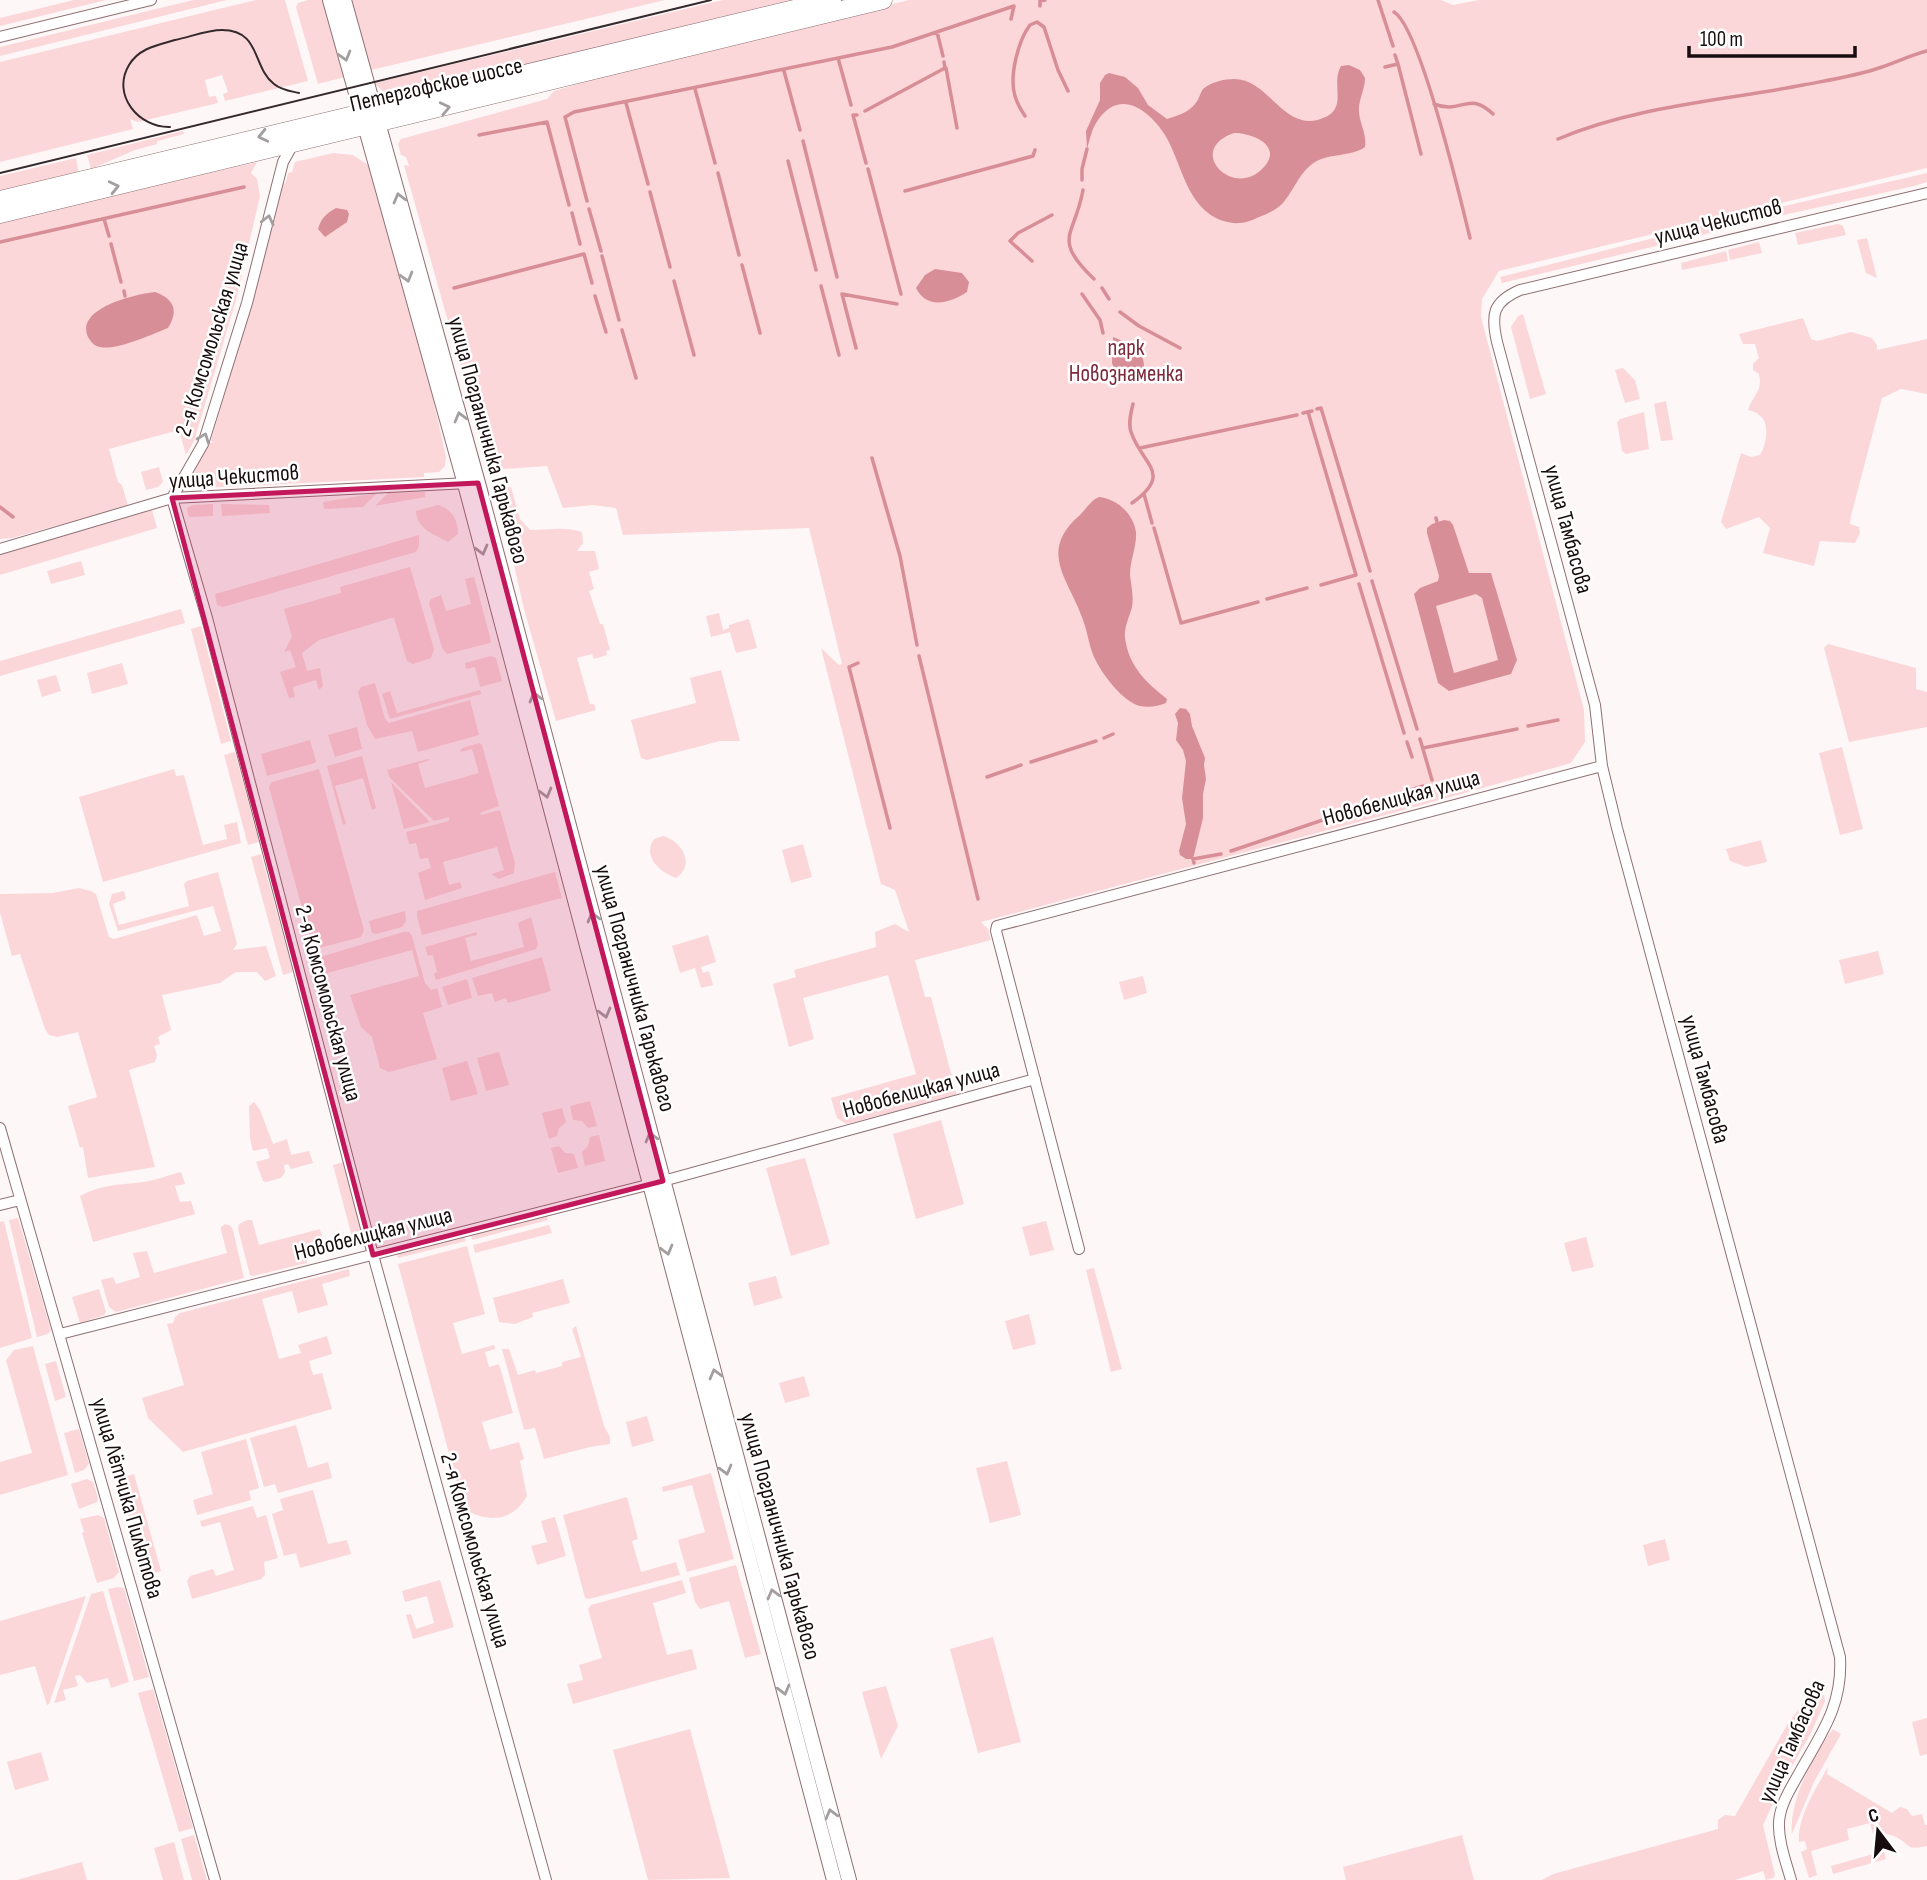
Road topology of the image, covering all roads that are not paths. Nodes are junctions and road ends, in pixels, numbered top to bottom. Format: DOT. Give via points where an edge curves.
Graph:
graph roads {
  1 [pos="151,0"];
  2 [pos="330,0"];
  3 [pos="344,0"];
  4 [pos="832,0"];
  5 [pos="883,0"];
  6 [pos="0,37"];
  7 [pos="370,118"];
  8 [pos="293,145"];
  9 [pos="1927,193"];
  10 [pos="0,200"];
  11 [pos="0,214"];
  12 [pos="1520,290"];
  13 [pos="472,483"];
  14 [pos="172,498"];
  15 [pos="0,549"];
  16 [pos="1602,766"];
  17 [pos="1035,1079"];
  18 [pos="0,1128"];
  19 [pos="657,1183"];
  20 [pos="20,1199"];
  21 [pos="0,1205"];
  22 [pos="1079,1249"];
  23 [pos="373,1255"];
  24 [pos="60,1334"];
  25 [pos="215,1880"];
  26 [pos="546,1880"];
  27 [pos="834,1880"];
  28 [pos="849,1880"];
  29 [pos="1791,1880"];
  1 -- 6 [label="street"];
  2 -- 7 [label="street, one-way"];
  3 -- 7 [label="street"];
  4 -- 7 [label="main road, Петергофское шоссе"];
  7 -- 5 [label="main road, Петергофское шоссе, one-way"];
  7 -- 8 [label="main road, Петергофское шоссе"];
  7 -- 10 [label="main road, Петергофское шоссе, one-way"];
  7 -- 13 [label="street, улица Пограничника Гарькавого"];
  11 -- 8 [label="main road, Петергофское шоссе, one-way"];
  14 -- 8 [label="street, 2-я Комсомольская улица, one-way" via="203,444 247,303 281,171"];
  9 -- 12 [label="street, улица Чекистов"];
  12 -- 16 [label="street, улица Тамбасова" via="1495,309 1495,331 1595,705"];
  13 -- 14 [label="street, улица Чекистов"];
  13 -- 19 [label="street, улица Пограничника Гарькавого"];
  14 -- 15 [label="street, улица Чекистов"];
  14 -- 23 [label="street, 2-я Комсомольская улица"];
  16 -- 17 [label="street, Новобелицкая улица" via="998,926"];
  16 -- 29 [label="street, улица Тамбасова" via="1840,1657 1838,1698 1781,1809 1780,1834"];
  17 -- 19 [label="street, Новобелицкая улица"];
  17 -- 22 [label="street"];
  18 -- 20 [label="street, улица Лётчика Пилютова"];
  19 -- 23 [label="street, Новобелицкая улица"];
  19 -- 27 [label="street, улица Пограничника Гарькавого, one-way"];
  28 -- 19 [label="street, улица Пограничника Гарькавого, one-way"];
  20 -- 21 [label="street"];
  20 -- 24 [label="street, улица Лётчика Пилютова"];
  23 -- 24 [label="street, Новобелицкая улица"];
  23 -- 26 [label="street, 2-я Комсомольская улица"];
  24 -- 25 [label="street, улица Лётчика Пилютова"];
}
